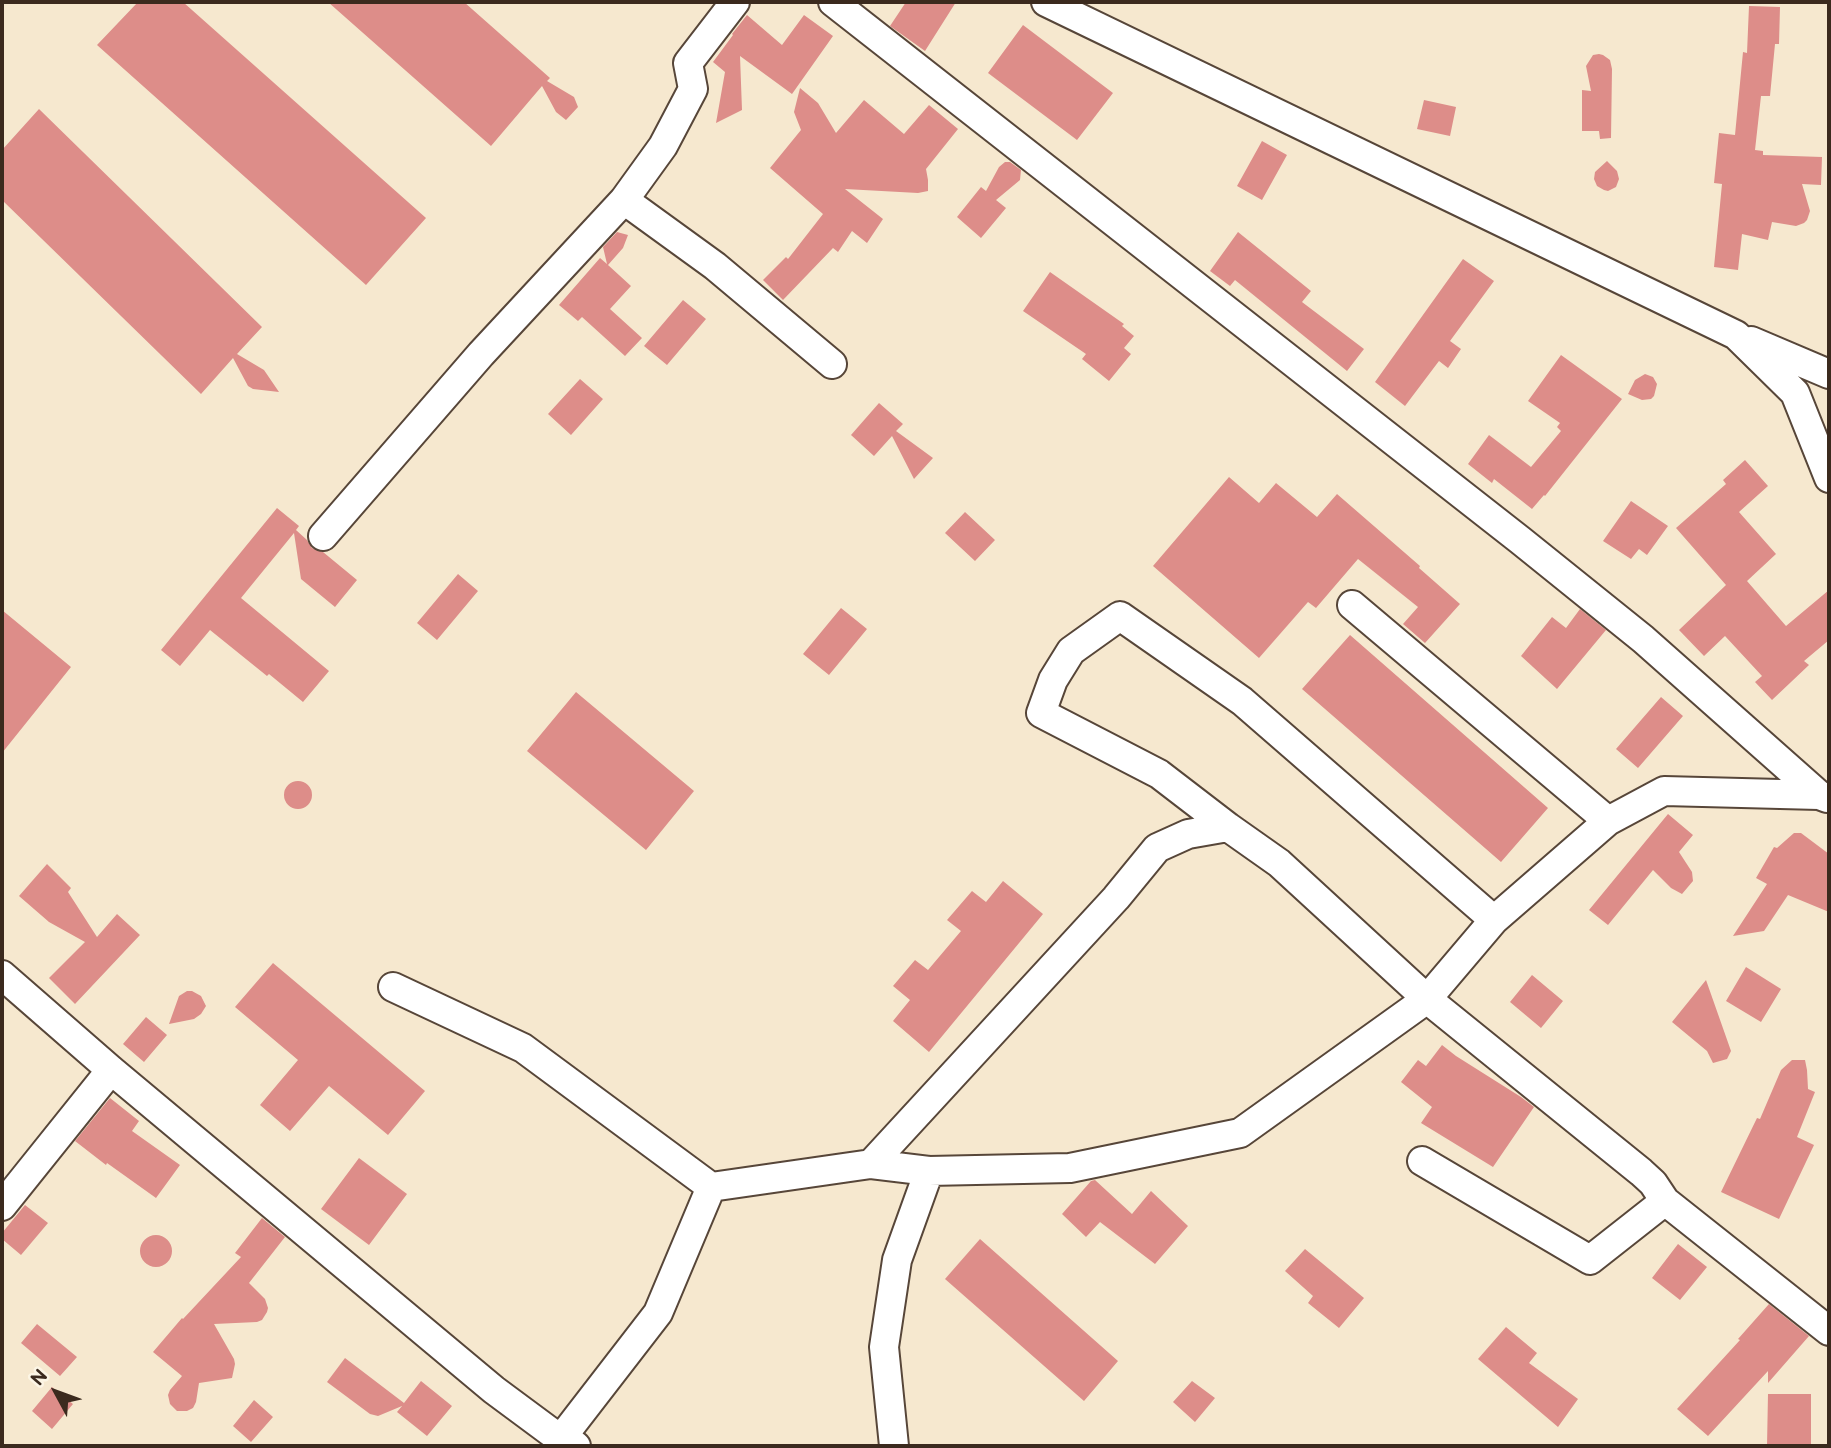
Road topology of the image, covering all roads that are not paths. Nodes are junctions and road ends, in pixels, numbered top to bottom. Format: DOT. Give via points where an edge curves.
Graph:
graph roads {
  1 [pos="735,2"];
  2 [pos="833,2"];
  3 [pos="1046,2"];
  4 [pos="624,200"];
  5 [pos="1736,335"];
  6 [pos="832,364"];
  7 [pos="1829,374"];
  8 [pos="1829,478"];
  9 [pos="323,536"];
  10 [pos="1352,605"];
  11 [pos="1824,797"];
  12 [pos="1608,821"];
  13 [pos="1228,827"];
  14 [pos="1494,920"];
  15 [pos="2,975"];
  16 [pos="393,987"];
  17 [pos="1427,999"];
  18 [pos="111,1070"];
  19 [pos="1422,1161"];
  20 [pos="871,1164"];
  21 [pos="929,1171"];
  22 [pos="710,1187"];
  23 [pos="1665,1201"];
  24 [pos="2,1206"];
  25 [pos="1829,1331"];
  26 [pos="570,1441"];
  27 [pos="894,1446"];
  1 -- 4 [label="street" via="688,63 693,89 663,146"];
  2 -- 11 [label="street" via="1602,606"];
  3 -- 5 [label="street"];
  4 -- 6 [label="street" via="715,266"];
  4 -- 9 [label="street" via="481,354"];
  5 -- 7 [label="street"];
  5 -- 8 [label="street" via="1795,393"];
  10 -- 12 [label="street"];
  11 -- 12 [label="street" via="1664,791"];
  12 -- 14 [label="street"];
  13 -- 14 [label="street" via="1159,774 1041,713 1053,680 1071,651 1120,616 1242,701"];
  13 -- 17 [label="street" via="1279,863"];
  13 -- 20 [label="street" via="1188,834 1157,848"];
  14 -- 17 [label="street"];
  15 -- 18 [label="street"];
  16 -- 22 [label="street" via="523,1048"];
  17 -- 21 [label="street" via="1240,1133 1070,1168"];
  17 -- 23 [label="street" via="1641,1172"];
  18 -- 24 [label="street"];
  18 -- 26 [label="street" via="494,1390"];
  19 -- 23 [label="street" via="1590,1260"];
  20 -- 21 [label="street"];
  20 -- 22 [label="street"];
  21 -- 27 [label="street" via="897,1260 884,1347"];
  22 -- 26 [label="street" via="658,1313"];
  23 -- 25 [label="street"];
}
